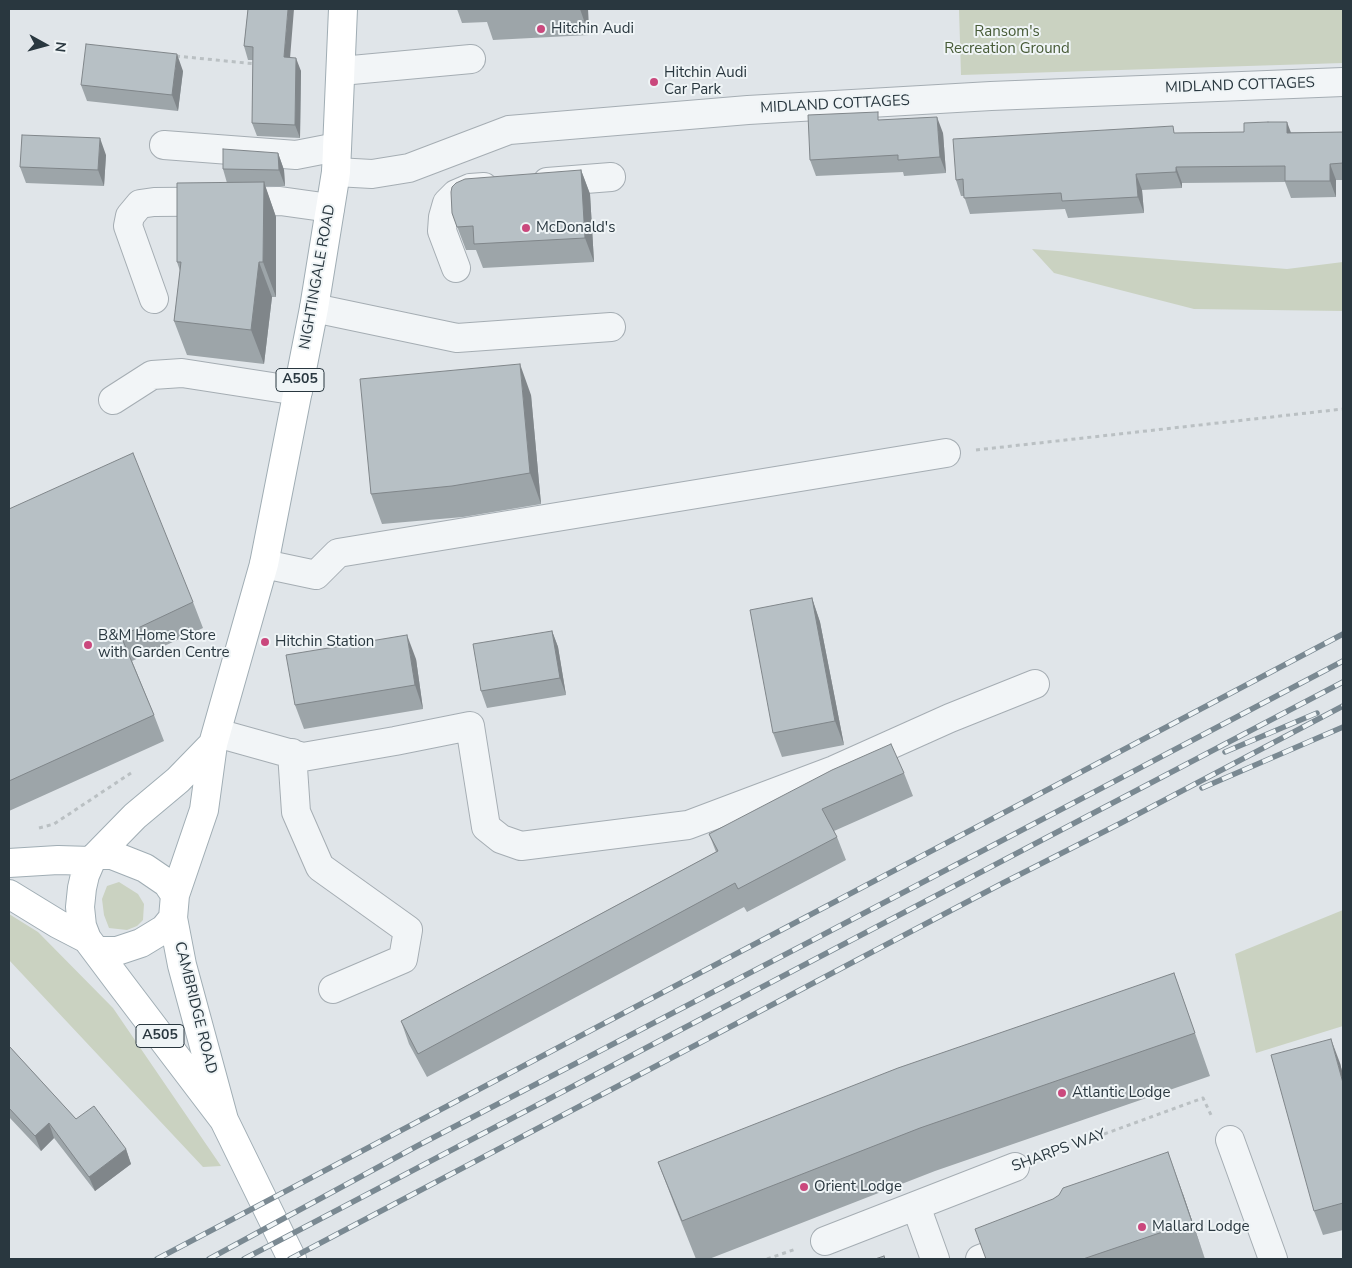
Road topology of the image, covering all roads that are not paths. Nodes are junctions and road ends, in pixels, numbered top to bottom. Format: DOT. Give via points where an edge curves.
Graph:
graph roads {
  1 [pos="343,9"];
  2 [pos="471,59"];
  3 [pos="340,71"];
  4 [pos="1343,82"];
  5 [pos="164,145"];
  6 [pos="336,160"];
  7 [pos="611,177"];
  8 [pos="330,208"];
  9 [pos="456,268"];
  10 [pos="154,299"];
  11 [pos="314,308"];
  12 [pos="611,327"];
  13 [pos="298,391"];
  14 [pos="113,400"];
  15 [pos="946,454"];
  16 [pos="264,564"];
  17 [pos="1035,684"];
  18 [pos="215,738"];
  19 [pos="292,753"];
  20 [pos="95,858"];
  21 [pos="9,863"];
  22 [pos="9,894"];
  23 [pos="174,906"];
  24 [pos="93,945"];
  25 [pos="334,989"];
  26 [pos="224,1120"];
  27 [pos="1230,1140"];
  28 [pos="1015,1167"];
  29 [pos="916,1206"];
  30 [pos="1044,1234"];
  31 [pos="825,1241"];
  32 [pos="292,1259"];
  33 [pos="935,1259"];
  34 [pos="980,1259"];
  35 [pos="1273,1259"];
  1 -- 3 [label="main road, NIGHTINGALE ROAD / A505"];
  2 -- 3 [label="street"];
  3 -- 6 [label="main road, NIGHTINGALE ROAD / A505"];
  4 -- 6 [label="street, MIDLAND COTTAGES" via="991,96 748,110 509,130 409,168 372,174"];
  5 -- 6 [label="street, MIDLAND COTTAGES"];
  6 -- 8 [label="main road, NIGHTINGALE ROAD / A505"];
  7 -- 9 [label="street" via="470,188 456,194 447,203 442,231"];
  8 -- 10 [label="street" via="280,201 140,204 130,216 128,226"];
  8 -- 11 [label="main road, NIGHTINGALE ROAD / A505"];
  11 -- 12 [label="street" via="457,338"];
  11 -- 13 [label="main road, NIGHTINGALE ROAD / A505"];
  13 -- 14 [label="street" via="182,373 152,375"];
  13 -- 16 [label="main road, NIGHTINGALE ROAD / A505"];
  15 -- 16 [label="street" via="338,553 316,575"];
  16 -- 18 [label="main road, NIGHTINGALE ROAD / A505"];
  17 -- 19 [label="street" via="834,770 688,825 521,846 501,839 486,827 470,726 303,756"];
  18 -- 19 [label="street"];
  18 -- 20 [label="main road, NIGHTINGALE ROAD / A505" via="178,780 135,816"];
  18 -- 23 [label="main road, NIGHTINGALE ROAD / A505" via="204,810"];
  19 -- 25 [label="street" via="296,812 320,867 408,930 403,959"];
  20 -- 21 [label="main road"];
  20 -- 23 [label="main road" via="112,855 145,868 167,883"];
  20 -- 24 [label="main road, NIGHTINGALE ROAD" via="85,876 80,907 82,926"];
  22 -- 24 [label="main road"];
  23 -- 24 [label="main road" via="164,929 142,943 117,951"];
  23 -- 26 [label="main road, CAMBRIDGE ROAD / A505" via="182,965"];
  24 -- 26 [label="main road, CAMBRIDGE ROAD / A505"];
  26 -- 32 [label="main road, CAMBRIDGE ROAD / A505"];
  27 -- 35 [label="street"];
  28 -- 29 [label="street, SHARPS WAY"];
  29 -- 31 [label="street, SHARPS WAY"];
  29 -- 33 [label="street"];
  30 -- 34 [label="street"];
}
